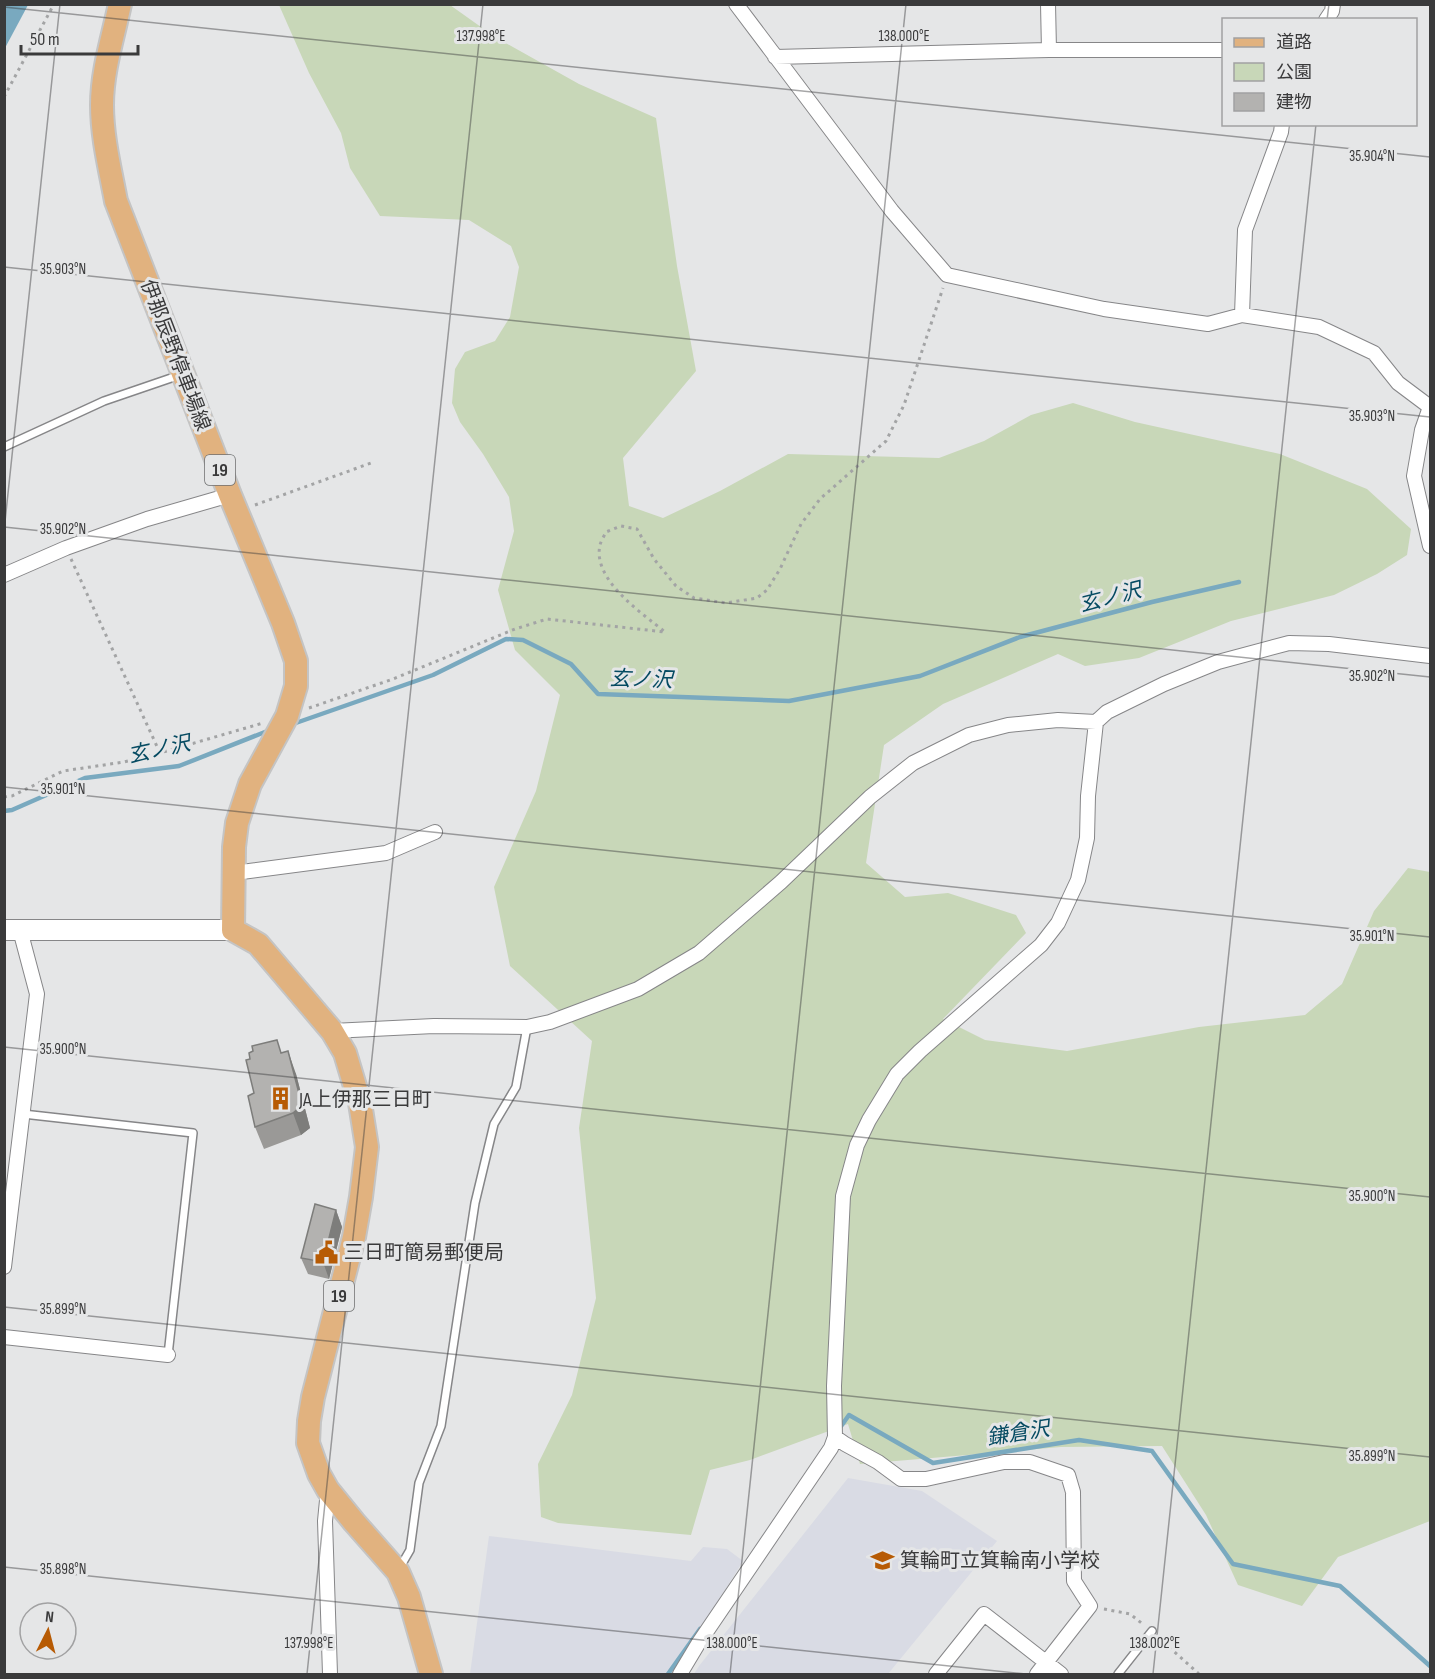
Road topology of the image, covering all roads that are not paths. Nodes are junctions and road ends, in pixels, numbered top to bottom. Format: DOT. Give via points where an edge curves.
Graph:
graph roads {
  1 [pos="120,4"];
  2 [pos="736,4"];
  3 [pos="1048,4"];
  4 [pos="1333,4"];
  5 [pos="1327,18"];
  6 [pos="1222,50"];
  7 [pos="1050,51"];
  8 [pos="775,57"];
  9 [pos="1282,126"];
  10 [pos="1242,315"];
  11 [pos="184,373"];
  12 [pos="1431,407"];
  13 [pos="4,447"];
  14 [pos="233,503"];
  15 [pos="1431,546"];
  16 [pos="4,575"];
  17 [pos="1430,656"];
  18 [pos="1096,722"];
  19 [pos="435,832"];
  20 [pos="234,873"];
  21 [pos="12,930"];
  22 [pos="233,930"];
  23 [pos="527,1027"];
  24 [pos="332,1031"];
  25 [pos="23,1114"];
  26 [pos="4,1267"];
  27 [pos="4,1337"];
  28 [pos="168,1355"];
  29 [pos="835,1437"];
  30 [pos="328,1490"];
  31 [pos="398,1572"];
  32 [pos="1152,1631"];
  33 [pos="1042,1669"];
  34 [pos="330,1674"];
  35 [pos="431,1674"];
  36 [pos="681,1674"];
  37 [pos="936,1674"];
  38 [pos="1061,1674"];
  39 [pos="1118,1674"];
  1 -- 11 [label="main road, 伊那辰野停車場線 / 19" via="102,104 107,157 116,201"];
  2 -- 8 [label="street"];
  3 -- 7 [label="street"];
  4 -- 5 [label="street"];
  6 -- 7 [label="street"];
  7 -- 8 [label="street"];
  8 -- 10 [label="street" via="892,212 947,275 1104,309 1208,324"];
  9 -- 10 [label="street" via="1245,230"];
  10 -- 12 [label="street" via="1319,327 1374,353 1398,383"];
  11 -- 13 [label="lane" via="104,401"];
  11 -- 14 [label="main road, 伊那辰野停車場線 / 19"];
  12 -- 15 [label="street" via="1422,430 1414,476"];
  14 -- 16 [label="street" via="147,519"];
  14 -- 20 [label="main road, 伊那辰野停車場線 / 19" via="296,661 296,686 287,716 242,803"];
  17 -- 18 [label="street" via="1289,643 1207,666 1107,712"];
  18 -- 23 [label="street" via="1058,720 1008,725 969,735 913,763 870,797 699,953 638,989"];
  18 -- 29 [label="street" via="1087,838 1078,880 1058,923 1041,945 897,1074 857,1145 843,1196"];
  19 -- 20 [label="street" via="387,853"];
  20 -- 22 [label="main road, 伊那辰野停車場線 / 19"];
  21 -- 22 [label="street"];
  21 -- 25 [label="street" via="37,994"];
  22 -- 24 [label="main road, 19" via="258,944"];
  23 -- 24 [label="street"];
  23 -- 31 [label="lane" via="516,1087 494,1124 475,1203 441,1426 419,1483 410,1550"];
  24 -- 30 [label="main road, 19" via="345,1053 367,1147 354,1237 309,1421 308,1443"];
  25 -- 26 [label="street"];
  25 -- 28 [label="lane" via="193,1133"];
  27 -- 28 [label="street"];
  29 -- 33 [label="street" via="901,1479 926,1479 1004,1462 1030,1462 1068,1475 1073,1492 1074,1581 1090,1606"];
  29 -- 36 [label="street"];
  30 -- 31 [label="main road, 19"];
  30 -- 34 [label="street" via="325,1521"];
  31 -- 35 [label="main road, 19"];
  32 -- 39 [label="lane"];
  33 -- 37 [label="street" via="984,1614"];
  33 -- 38 [label="street"];
}
